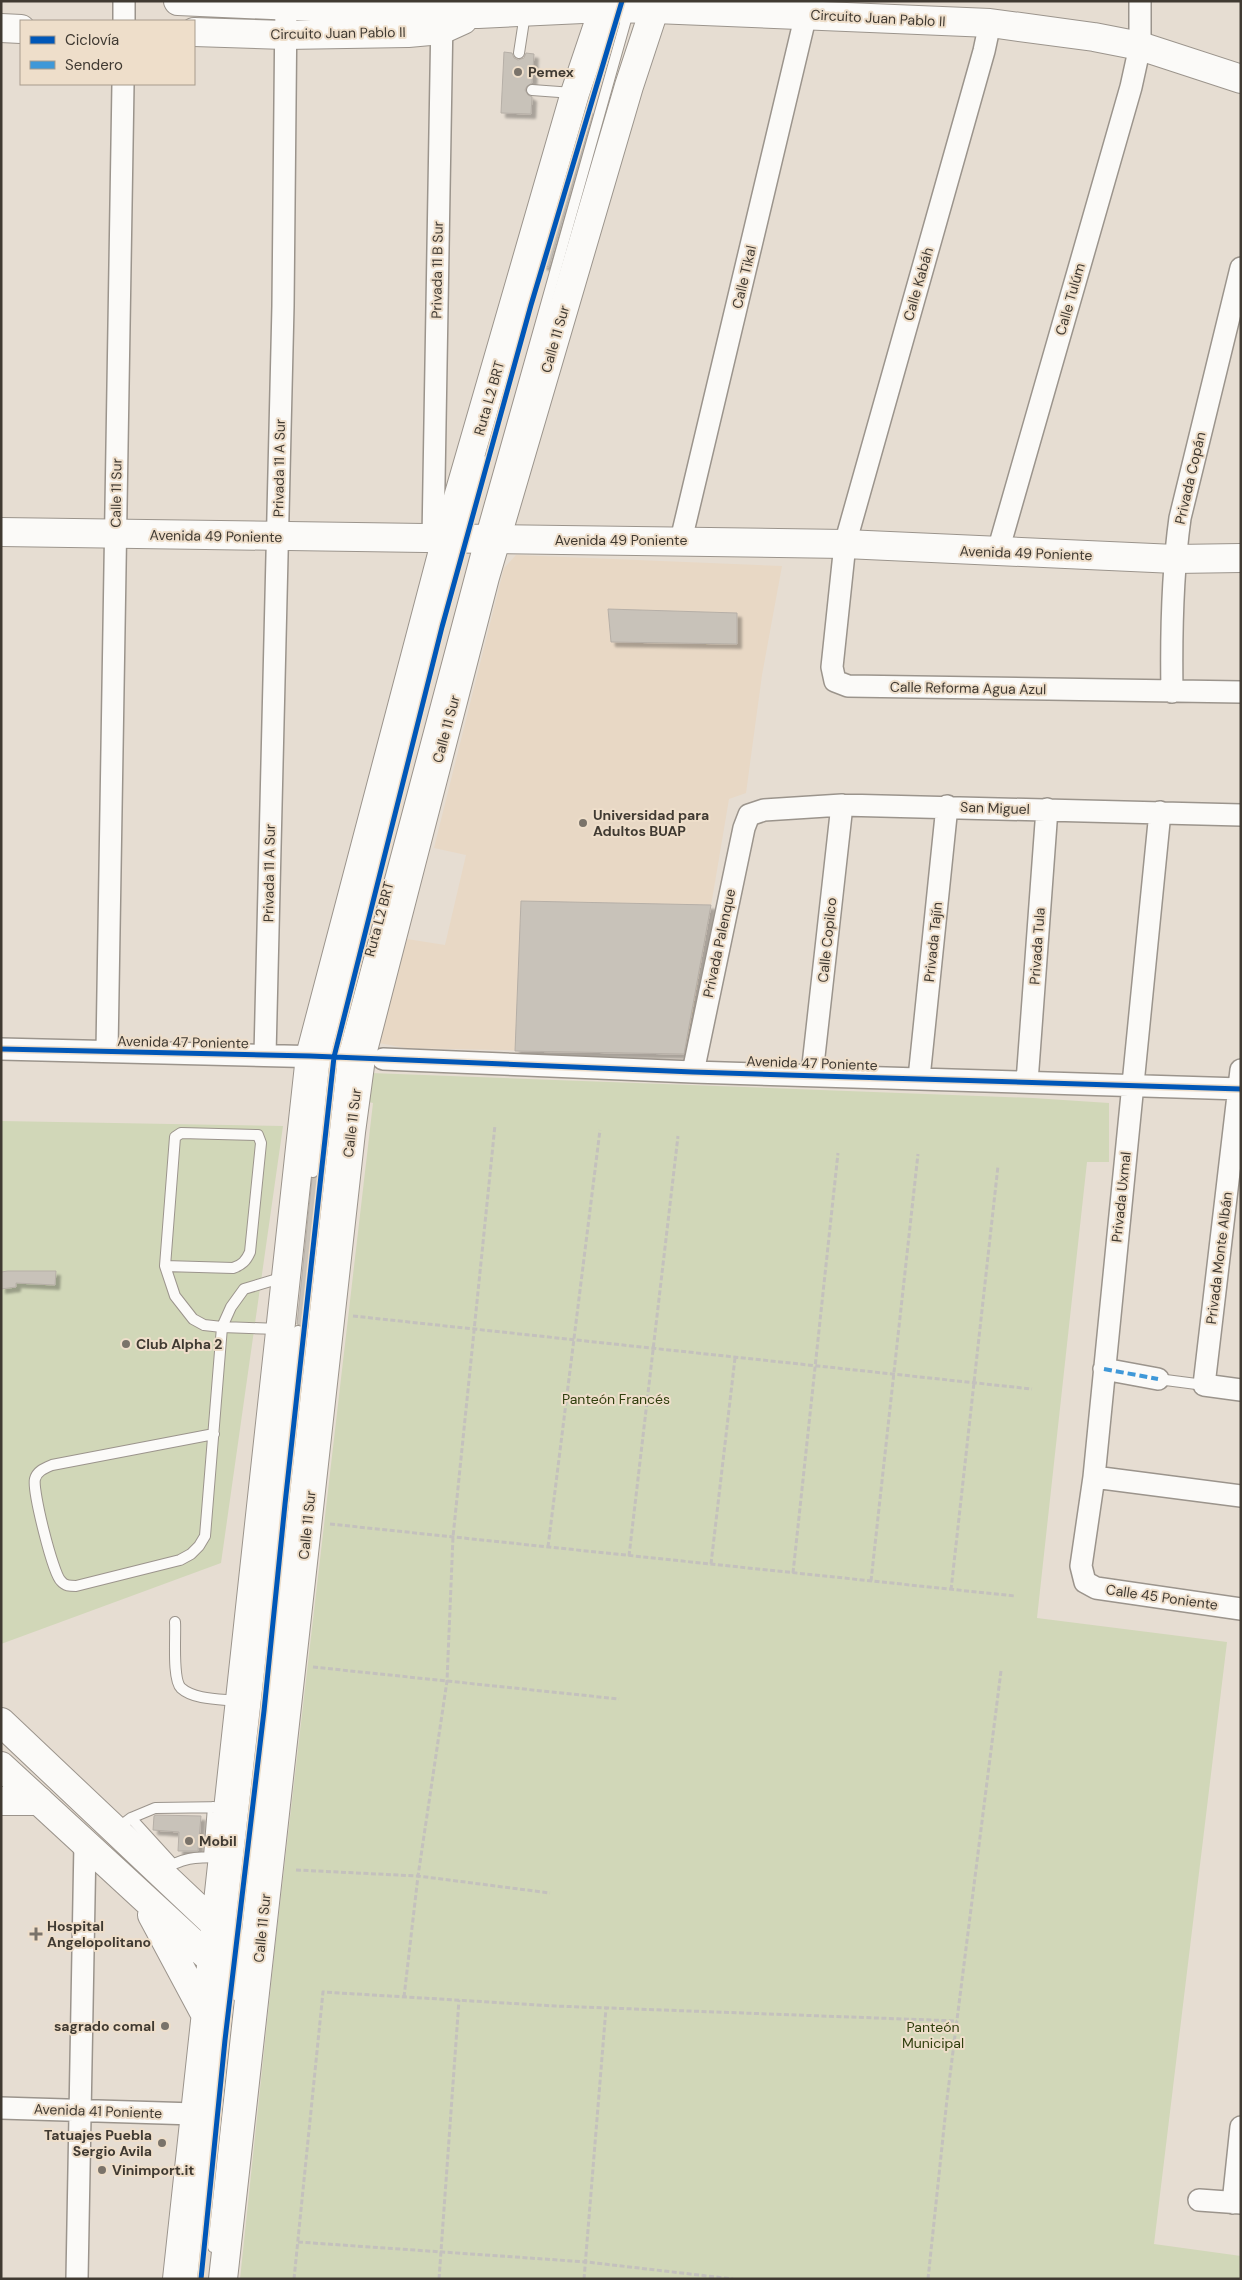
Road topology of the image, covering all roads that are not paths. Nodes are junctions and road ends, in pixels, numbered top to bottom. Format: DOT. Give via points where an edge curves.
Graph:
graph roads {
  1 [pos="124,1"];
  2 [pos="178,1"];
  3 [pos="1140,1"];
  4 [pos="286,3"];
  5 [pos="626,5"];
  6 [pos="525,11"];
  7 [pos="442,14"];
  8 [pos="806,14"];
  9 [pos="124,20"];
  10 [pos="990,23"];
  11 [pos="1,28"];
  12 [pos="20,28"];
  13 [pos="195,32"];
  14 [pos="285,35"];
  15 [pos="1140,46"];
  16 [pos="519,53"];
  17 [pos="1241,79"];
  18 [pos="123,85"];
  19 [pos="532,90"];
  20 [pos="578,102"];
  21 [pos="539,264"];
  22 [pos="1241,268"];
  23 [pos="434,473"];
  24 [pos="465,475"];
  25 [pos="1,532"];
  26 [pos="115,534"];
  27 [pos="277,537"];
  28 [pos="463,539"];
  29 [pos="681,540"];
  30 [pos="845,544"];
  31 [pos="998,551"];
  32 [pos="1175,558"];
  33 [pos="1241,558"];
  34 [pos="1172,692"];
  35 [pos="1241,692"];
  36 [pos="842,805"];
  37 [pos="947,806"];
  38 [pos="1047,809"];
  39 [pos="1160,812"];
  40 [pos="1241,814"];
  41 [pos="750,815"];
  42 [pos="1,1049"];
  43 [pos="107,1052"];
  44 [pos="265,1055"];
  45 [pos="348,1057"];
  46 [pos="693,1072"];
  47 [pos="812,1074"];
  48 [pos="920,1078"];
  49 [pos="1027,1082"];
  50 [pos="1240,1083"];
  51 [pos="1132,1085"];
  52 [pos="314,1172"];
  53 [pos="165,1266"];
  54 [pos="286,1277"];
  55 [pos="222,1327"];
  56 [pos="289,1330"];
  57 [pos="1104,1370"];
  58 [pos="1158,1379"];
  59 [pos="1204,1385"];
  60 [pos="1241,1390"];
  61 [pos="214,1434"];
  62 [pos="1094,1477"];
  63 [pos="1241,1496"];
  64 [pos="1084,1582"];
  65 [pos="1241,1608"];
  66 [pos="175,1622"];
  67 [pos="240,1701"];
  68 [pos="1,1722"];
  69 [pos="1,1730"];
  70 [pos="1,1755"];
  71 [pos="1,1766"];
  72 [pos="1,1801"];
  73 [pos="39,1802"];
  74 [pos="220,1807"];
  75 [pos="123,1824"];
  76 [pos="84,1843"];
  77 [pos="216,1857"];
  78 [pos="165,1868"];
  79 [pos="141,1894"];
  80 [pos="232,1960"];
  81 [pos="206,2014"];
  82 [pos="1,2108"];
  83 [pos="80,2110"];
  84 [pos="195,2114"];
  85 [pos="1241,2127"];
  86 [pos="1199,2200"];
  87 [pos="1237,2203"];
  88 [pos="77,2279"];
  89 [pos="177,2279"];
  90 [pos="192,2279"];
  91 [pos="209,2279"];
  92 [pos="223,2279"];
  1 -- 9 [label="street"];
  2 -- 4 [label="main road, Circuito Juan Pablo II"];
  3 -- 15 [label="street, Calle Tulúm"];
  4 -- 7 [label="main road, Circuito Juan Pablo II"];
  4 -- 14 [label="street, Privada 11 A Sur"];
  5 -- 6 [label="main road, Circuito Juan Pablo II"];
  5 -- 8 [label="main road, Circuito Juan Pablo II"];
  5 -- 20 [label="main road, Calle 11 Sur"];
  5 -- 28 [label="main road, Calle 11 Sur" via="629,86"];
  6 -- 7 [label="main road, Circuito Juan Pablo II"];
  6 -- 16 [label="lane"];
  7 -- 14 [label="main road, Circuito Juan Pablo II" via="408,33"];
  7 -- 23 [label="street, Privada 11 B Sur"];
  8 -- 10 [label="main road, Circuito Juan Pablo II"];
  8 -- 29 [label="street, Calle Tikal"];
  10 -- 15 [label="main road, Circuito Juan Pablo II"];
  10 -- 30 [label="street, Calle Kabáh"];
  11 -- 12 [label="main road"];
  13 -- 14 [label="main road, Circuito Juan Pablo II"];
  14 -- 27 [label="street, Privada 11 A Sur"];
  15 -- 17 [label="main road, Circuito Juan Pablo II"];
  15 -- 31 [label="street, Calle Tulúm"];
  18 -- 26 [label="street, Calle 11 Sur"];
  19 -- 20 [label="lane"];
  20 -- 24 [label="main road, Calle 11 Sur"];
  21 -- 28 [label="lane, Ruta L2 BRT"];
  22 -- 32 [label="street, Privada Copán" via="1180,518"];
  23 -- 24 [label="street"];
  23 -- 28 [label="street, Privada 11 B Sur"];
  24 -- 28 [label="main road, Calle 11 Sur"];
  25 -- 26 [label="main road, Avenida 49 Poniente"];
  26 -- 27 [label="main road, Avenida 49 Poniente"];
  26 -- 43 [label="street, Calle 11 Sur"];
  27 -- 28 [label="main road, Avenida 49 Poniente"];
  27 -- 44 [label="street, Privada 11 A Sur"];
  28 -- 29 [label="main road, Avenida 49 Poniente"];
  28 -- 45 [label="main road, Calle 11 Sur"];
  28 -- 45 [label="main road, Calle 11 Sur"];
  29 -- 30 [label="main road, Avenida 49 Poniente"];
  30 -- 31 [label="main road, Avenida 49 Poniente"];
  30 -- 34 [label="street, Calle Reforma Agua Azul" via="832,667 835,681 848,686"];
  31 -- 32 [label="main road, Avenida 49 Poniente"];
  32 -- 33 [label="main road, Avenida 49 Poniente"];
  32 -- 34 [label="street, Privada Copán" via="1171,624"];
  34 -- 35 [label="street, Calle Reforma Agua Azul"];
  36 -- 37 [label="street, San Miguel"];
  36 -- 41 [label="street, San Miguel" via="764,810"];
  36 -- 47 [label="street, Calle Copilco"];
  37 -- 38 [label="street, San Miguel"];
  37 -- 48 [label="street, Privada Tajín"];
  38 -- 39 [label="street, San Miguel"];
  38 -- 49 [label="street, Privada Tula"];
  39 -- 40 [label="street, San Miguel"];
  39 -- 51 [label="street, Privada Uxmal"];
  41 -- 46 [label="street, Privada Palenque" via="744,828"];
  42 -- 43 [label="street, Avenida 47 Poniente"];
  43 -- 44 [label="street, Avenida 47 Poniente"];
  44 -- 45 [label="street, Avenida 47 Poniente"];
  45 -- 46 [label="street, Avenida 47 Poniente"];
  45 -- 52 [label="lane"];
  45 -- 54 [label="main road, Calle 11 Sur"];
  45 -- 80 [label="main road, Calle 11 Sur" via="349,1152"];
  46 -- 47 [label="street, Avenida 47 Poniente"];
  47 -- 48 [label="street, Avenida 47 Poniente"];
  48 -- 49 [label="street, Avenida 47 Poniente"];
  49 -- 51 [label="street, Avenida 47 Poniente"];
  50 -- 51 [label="street, Avenida 47 Poniente"];
  50 -- 59 [label="street, Privada Monte Albán"];
  51 -- 57 [label="street, Privada Uxmal"];
  53 -- 53 [label="lane" via="175,1137 181,1133 258,1135 261,1143 247,1260 233,1268"];
  53 -- 55 [label="lane" via="175,1296 193,1319 204,1325"];
  54 -- 55 [label="lane" via="244,1289 230,1307"];
  54 -- 56 [label="main road, Calle 11 Sur"];
  55 -- 56 [label="lane"];
  55 -- 61 [label="lane"];
  56 -- 67 [label="main road, Calle 11 Sur"];
  56 -- 80 [label="lane"];
  57 -- 58 [label="street"];
  57 -- 62 [label="street, Privada Uxmal"];
  58 -- 59 [label="lane"];
  59 -- 60 [label="street"];
  61 -- 61 [label="lane" via="205,1536 195,1550 180,1560 76,1586 68,1586 61,1581 49,1550 35,1489 35,1479 41,1470"];
  62 -- 63 [label="street"];
  62 -- 64 [label="street, Privada Uxmal" via="1081,1566"];
  64 -- 65 [label="street, Calle 45 Poniente" via="1096,1588"];
  66 -- 67 [label="lane" via="176,1678 180,1687 207,1698"];
  67 -- 74 [label="main road, Calle 11 Sur"];
  68 -- 75 [label="main road"];
  69 -- 80 [label="lane"];
  70 -- 80 [label="lane"];
  71 -- 73 [label="main road"];
  72 -- 73 [label="main road"];
  73 -- 76 [label="main road"];
  74 -- 75 [label="lane" via="155,1808"];
  74 -- 77 [label="main road, Calle 11 Sur"];
  75 -- 78 [label="main road"];
  76 -- 79 [label="main road"];
  76 -- 83 [label="street"];
  77 -- 78 [label="lane" via="188,1858"];
  77 -- 80 [label="main road, Calle 11 Sur"];
  78 -- 80 [label="main road"];
  79 -- 80 [label="main road"];
  79 -- 81 [label="main road"];
  80 -- 81 [label="main road, Calle 11 Sur"];
  80 -- 90 [label="lane"];
  80 -- 91 [label="lane"];
  80 -- 92 [label="main road, Calle 11 Sur"];
  81 -- 84 [label="main road, Calle 11 Sur"];
  82 -- 83 [label="street, Avenida 41 Poniente"];
  83 -- 84 [label="street, Avenida 41 Poniente"];
  83 -- 88 [label="street"];
  84 -- 89 [label="main road, Calle 11 Sur"];
  85 -- 87 [label="street"];
  86 -- 87 [label="street"];
}
